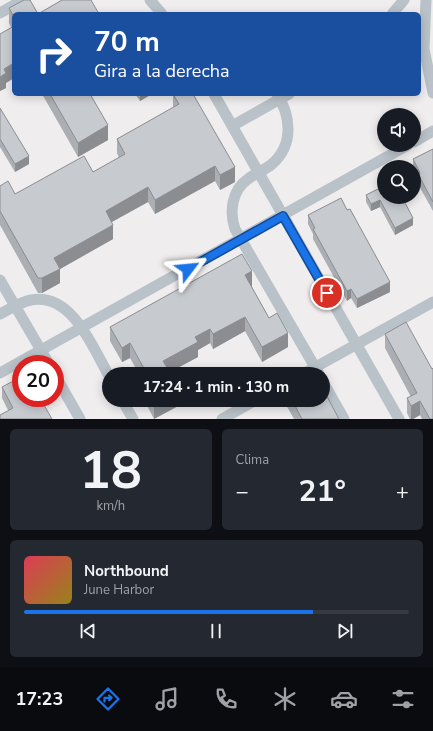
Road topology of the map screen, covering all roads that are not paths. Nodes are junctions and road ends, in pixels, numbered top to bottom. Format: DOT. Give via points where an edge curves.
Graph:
graph roads {
  1 [pos="24,0"];
  2 [pos="150,0"];
  3 [pos="404,0"];
  4 [pos="426,0"];
  5 [pos="4,7"];
  6 [pos="160,12"];
  7 [pos="394,12"];
  8 [pos="433,93"];
  9 [pos="215,96"];
  10 [pos="282,96"];
  11 [pos="232,126"];
  12 [pos="433,131"];
  13 [pos="421,138"];
  14 [pos="396,152"];
  15 [pos="259,173"];
  16 [pos="283,216"];
  17 [pos="241,239"];
  18 [pos="0,280"];
  19 [pos="433,302"];
  20 [pos="16,306"];
  21 [pos="0,314"];
  22 [pos="81,328"];
  23 [pos="356,344"];
  24 [pos="41,350"];
  25 [pos="44,355"];
  26 [pos="104,367"];
  27 [pos="315,367"];
  28 [pos="323,367"];
  29 [pos="0,373"];
  30 [pos="64,391"];
  31 [pos="330,394"];
  32 [pos="126,407"];
  33 [pos="243,407"];
  34 [pos="80,419"];
  35 [pos="133,419"];
  36 [pos="222,419"];
  37 [pos="344,419"];
  38 [pos="399,419"];
  1 -- 5 [label="lane"];
  2 -- 6 [label="lane"];
  3 -- 7 [label="lane"];
  4 -- 8 [label="lane" via="424,49"];
  9 -- 11 [label="lane"];
  10 -- 11 [label="lane"];
  10 -- 15 [label="lane" via="289,124 286,144 273,163"];
  11 -- 15 [label="lane"];
  12 -- 13 [label="lane"];
  14 -- 16 [label="lane"];
  15 -- 16 [label="lane"];
  15 -- 17 [label="lane" via="248,179 234,199 231,219"];
  16 -- 17 [label="lane"];
  16 -- 23 [label="lane"];
  17 -- 22 [label="lane"];
  17 -- 27 [label="lane"];
  18 -- 20 [label="lane"];
  19 -- 23 [label="lane"];
  20 -- 21 [label="lane"];
  20 -- 22 [label="lane" via="40,299 58,304 74,315"];
  20 -- 24 [label="lane"];
  22 -- 24 [label="lane"];
  22 -- 26 [label="lane"];
  23 -- 28 [label="lane"];
  23 -- 38 [label="lane"];
  24 -- 25 [label="lane"];
  24 -- 29 [label="lane"];
  30 -- 34 [label="lane"];
  31 -- 37 [label="lane"];
  32 -- 35 [label="lane"];
  33 -- 36 [label="lane"];
}
